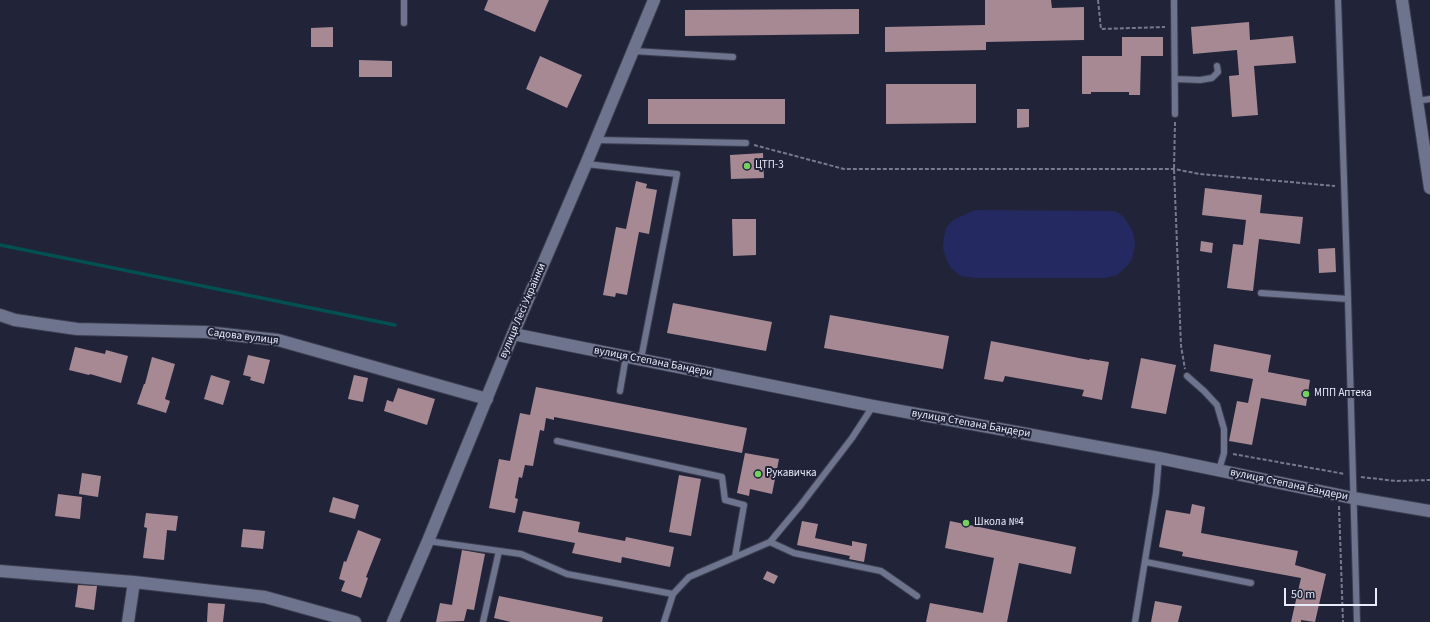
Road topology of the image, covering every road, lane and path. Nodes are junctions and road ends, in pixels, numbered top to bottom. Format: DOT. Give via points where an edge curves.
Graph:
graph roads {
  1 [pos="404,0"];
  2 [pos="654,0"];
  3 [pos="1098,0"];
  4 [pos="1174,0"];
  5 [pos="1338,0"];
  6 [pos="1402,0"];
  7 [pos="404,23"];
  8 [pos="1174,26"];
  9 [pos="633,51"];
  10 [pos="733,57"];
  11 [pos="1217,66"];
  12 [pos="1175,79"];
  13 [pos="1430,99"];
  14 [pos="1417,101"];
  15 [pos="1175,114"];
  16 [pos="596,140"];
  17 [pos="746,143"];
  18 [pos="586,164"];
  19 [pos="1174,168"];
  20 [pos="1344,187"];
  21 [pos="1430,188"];
  22 [pos="1261,292"];
  23 [pos="1348,299"];
  24 [pos="0,315"];
  25 [pos="513,334"];
  26 [pos="626,356"];
  27 [pos="641,359"];
  28 [pos="1187,376"];
  29 [pos="620,391"];
  30 [pos="484,398"];
  31 [pos="873,406"];
  32 [pos="557,441"];
  33 [pos="1224,453"];
  34 [pos="1159,458"];
  35 [pos="1219,470"];
  36 [pos="1353,476"];
  37 [pos="1430,480"];
  38 [pos="1339,495"];
  39 [pos="1353,498"];
  40 [pos="1430,511"];
  41 [pos="428,541"];
  42 [pos="770,542"];
  43 [pos="499,551"];
  44 [pos="735,557"];
  45 [pos="1146,562"];
  46 [pos="0,570"];
  47 [pos="134,582"];
  48 [pos="1251,583"];
  49 [pos="673,594"];
  50 [pos="918,596"];
  51 [pos="128,622"];
  52 [pos="355,622"];
  53 [pos="393,622"];
  54 [pos="483,622"];
  55 [pos="664,622"];
  56 [pos="1135,622"];
  57 [pos="1343,622"];
  58 [pos="1357,622"];
  1 -- 7 [label="lane"];
  2 -- 9 [label="street, вулиця Лесі Українки"];
  3 -- 8 [label="path" via="1101,29"];
  4 -- 8 [label="lane"];
  5 -- 20 [label="lane"];
  6 -- 14 [label="street"];
  8 -- 12 [label="lane"];
  9 -- 10 [label="lane"];
  9 -- 16 [label="street, вулиця Лесі Українки"];
  11 -- 12 [label="lane" via="1218,72 1212,78"];
  12 -- 15 [label="lane"];
  13 -- 14 [label="lane"];
  14 -- 21 [label="street"];
  15 -- 19 [label="path"];
  16 -- 17 [label="lane"];
  16 -- 18 [label="street, вулиця Лесі Українки"];
  17 -- 19 [label="path" via="844,168"];
  18 -- 25 [label="street, вулиця Лесі Українки"];
  18 -- 27 [label="lane" via="676,174"];
  19 -- 20 [label="path" via="1200,174"];
  19 -- 28 [label="path" via="1180,346"];
  20 -- 23 [label="lane"];
  22 -- 23 [label="lane"];
  23 -- 36 [label="lane"];
  24 -- 30 [label="street, Садова вулиця" via="15,320 77,329 206,332 278,340"];
  25 -- 26 [label="street, вулиця Степана Бандери"];
  25 -- 30 [label="street, вулиця Лесі Українки"];
  26 -- 27 [label="street, вулиця Степана Бандери"];
  26 -- 29 [label="lane"];
  27 -- 31 [label="street, вулиця Степана Бандери"];
  28 -- 33 [label="lane" via="1216,405 1224,428"];
  30 -- 41 [label="street, вулиця Лесі Українки"];
  31 -- 34 [label="street, вулиця Степана Бандери"];
  31 -- 42 [label="lane" via="852,438"];
  32 -- 44 [label="lane" via="722,477 725,500 744,505"];
  33 -- 35 [label="lane"];
  33 -- 36 [label="path"];
  34 -- 35 [label="street, вулиця Степана Бандери"];
  34 -- 45 [label="lane"];
  35 -- 38 [label="street, вулиця Степана Бандери"];
  36 -- 37 [label="path" via="1396,481"];
  36 -- 39 [label="lane"];
  38 -- 39 [label="street, вулиця Степана Бандери"];
  38 -- 57 [label="path"];
  39 -- 40 [label="street, вулиця Степана Бандери"];
  39 -- 58 [label="lane"];
  41 -- 43 [label="lane"];
  41 -- 53 [label="street, вулиця Лесі Українки"];
  42 -- 44 [label="lane"];
  42 -- 50 [label="lane" via="794,553 881,571"];
  43 -- 49 [label="lane" via="521,554 566,574"];
  43 -- 54 [label="lane"];
  44 -- 49 [label="lane" via="690,577"];
  45 -- 48 [label="lane"];
  45 -- 56 [label="lane"];
  46 -- 47 [label="street"];
  47 -- 51 [label="street"];
  47 -- 52 [label="street" via="265,597"];
  49 -- 55 [label="lane"];
}
